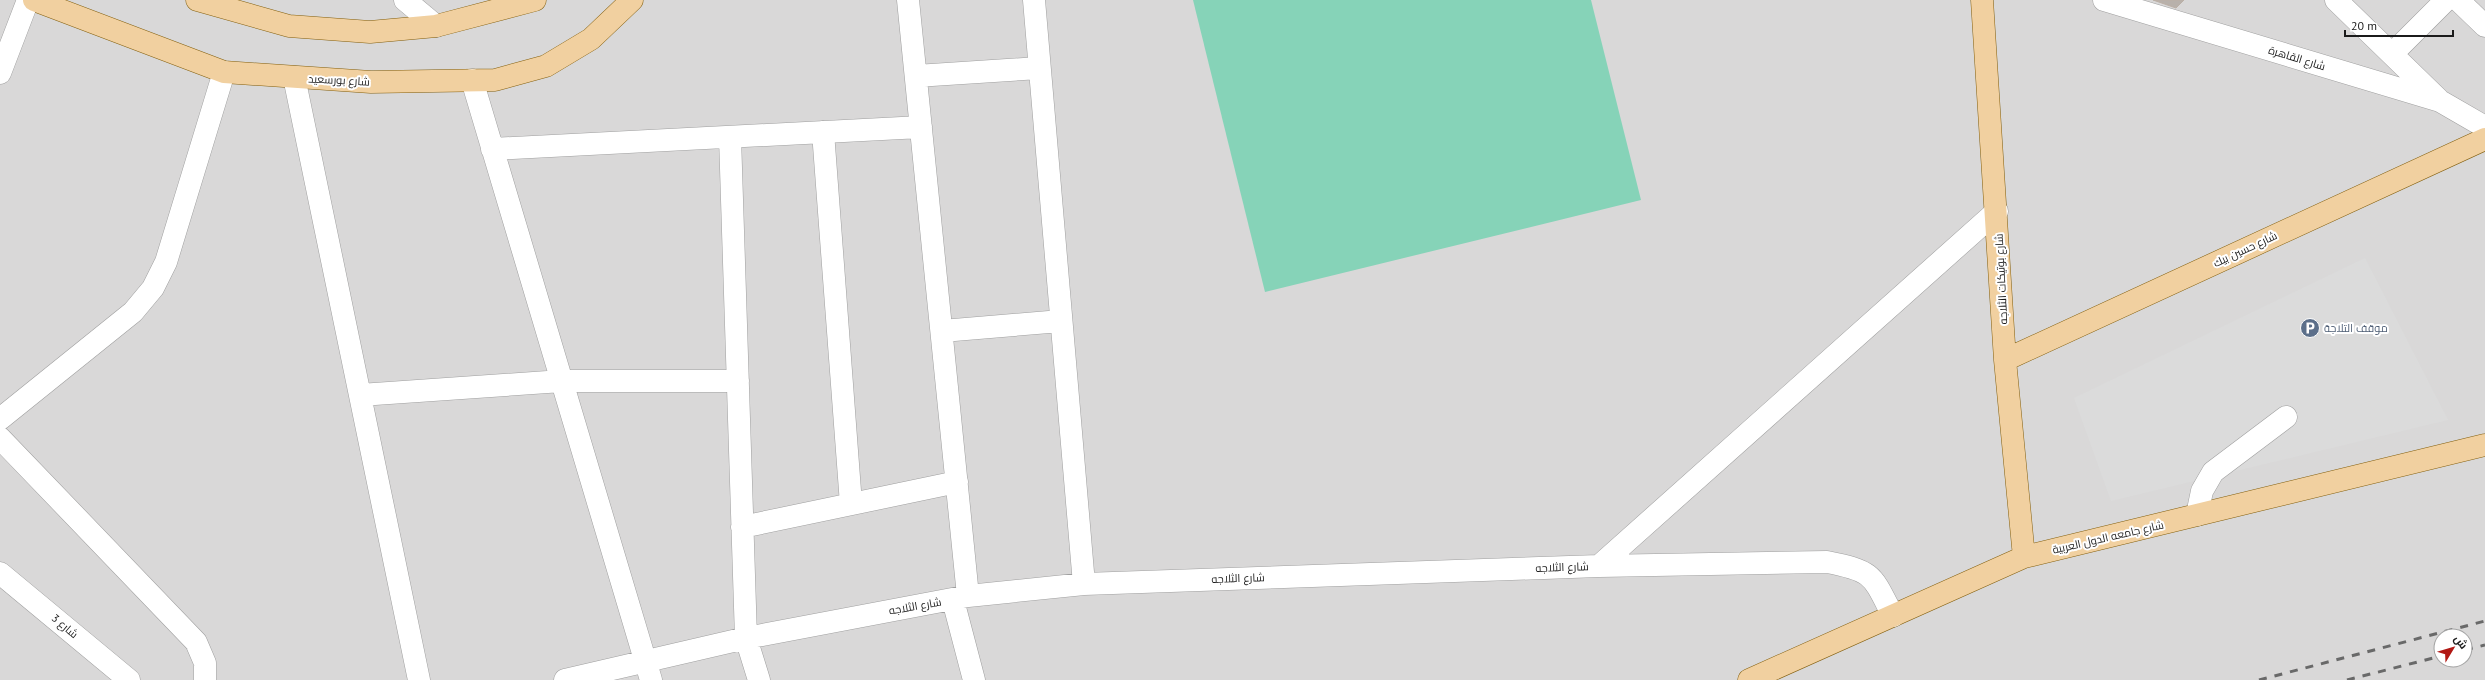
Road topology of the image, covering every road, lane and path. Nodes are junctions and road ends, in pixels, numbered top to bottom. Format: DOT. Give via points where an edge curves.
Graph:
graph roads {
  1 [pos="28,0"];
  2 [pos="34,0"];
  3 [pos="197,0"];
  4 [pos="405,0"];
  5 [pos="632,0"];
  6 [pos="908,0"];
  7 [pos="1034,0"];
  8 [pos="1982,0"];
  9 [pos="2104,0"];
  10 [pos="2336,0"];
  11 [pos="2446,0"];
  12 [pos="2458,0"];
  13 [pos="531,1"];
  14 [pos="436,26"];
  15 [pos="2485,26"];
  16 [pos="2392,54"];
  17 [pos="1039,68"];
  18 [pos="224,72"];
  19 [pos="0,73"];
  20 [pos="916,76"];
  21 [pos="294,77"];
  22 [pos="472,80"];
  23 [pos="2440,101"];
  24 [pos="921,127"];
  25 [pos="2485,127"];
  26 [pos="823,132"];
  27 [pos="730,137"];
  28 [pos="2485,139"];
  29 [pos="492,149"];
  30 [pos="1997,211"];
  31 [pos="1061,321"];
  32 [pos="942,331"];
  33 [pos="2005,360"];
  34 [pos="562,381"];
  35 [pos="738,381"];
  36 [pos="360,395"];
  37 [pos="2286,417"];
  38 [pos="0,419"];
  39 [pos="0,438"];
  40 [pos="2485,445"];
  41 [pos="957,482"];
  42 [pos="851,504"];
  43 [pos="2198,515"];
  44 [pos="742,527"];
  45 [pos="2024,557"];
  46 [pos="1599,566"];
  47 [pos="0,573"];
  48 [pos="1084,584"];
  49 [pos="960,598"];
  50 [pos="1893,616"];
  51 [pos="746,638"];
  52 [pos="649,671"];
  53 [pos="129,680"];
  54 [pos="205,680"];
  55 [pos="419,680"];
  56 [pos="565,680"];
  57 [pos="760,680"];
  58 [pos="974,680"];
  59 [pos="1748,680"];
  1 -- 19 [label="street"];
  2 -- 18 [label="main road, شارع بورسعيد"];
  3 -- 14 [label="main road" via="289,26 370,32"];
  4 -- 14 [label="street"];
  5 -- 22 [label="main road, شارع بورسعيد" via="592,39 546,66 495,80"];
  6 -- 20 [label="street"];
  7 -- 17 [label="street"];
  8 -- 30 [label="main road, شارع بوتيكات الثلاجه"];
  9 -- 23 [label="street, شارع القاهرة"];
  10 -- 16 [label="street"];
  11 -- 16 [label="street"];
  12 -- 15 [label="street"];
  13 -- 14 [label="main road"];
  16 -- 23 [label="street"];
  17 -- 20 [label="street"];
  17 -- 31 [label="street"];
  18 -- 21 [label="main road, شارع بورسعيد"];
  18 -- 38 [label="street" via="166,262 153,288 133,312"];
  20 -- 24 [label="street"];
  21 -- 22 [label="main road, شارع بورسعيد" via="371,82"];
  21 -- 36 [label="street"];
  22 -- 29 [label="street"];
  23 -- 25 [label="street, شارع القاهرة"];
  24 -- 26 [label="street"];
  24 -- 32 [label="street"];
  26 -- 27 [label="street"];
  26 -- 42 [label="street"];
  27 -- 29 [label="street"];
  27 -- 35 [label="street"];
  28 -- 33 [label="main road, شارع حسين بيك"];
  29 -- 34 [label="street"];
  30 -- 33 [label="main road, شارع بوتيكات الثلاجه"];
  30 -- 46 [label="street"];
  31 -- 32 [label="street"];
  31 -- 48 [label="street"];
  32 -- 41 [label="street"];
  33 -- 45 [label="main road, شارع بوتيكات الثلاجه"];
  34 -- 35 [label="street"];
  34 -- 36 [label="street"];
  34 -- 52 [label="street"];
  35 -- 44 [label="street"];
  36 -- 55 [label="street"];
  37 -- 43 [label="street" via="2213,472 2202,491"];
  39 -- 54 [label="street" via="196,642 204,663"];
  40 -- 43 [label="main road, شارع جامعه الدول العربية"];
  41 -- 42 [label="street"];
  41 -- 49 [label="street"];
  42 -- 44 [label="street"];
  43 -- 45 [label="main road, شارع جامعه الدول العربية"];
  44 -- 51 [label="street"];
  45 -- 50 [label="main road, شارع جامعه الدول العربية"];
  46 -- 48 [label="street, شارع الثلاجه"];
  46 -- 50 [label="street, شارع الثلاجه" via="1827,562 1858,568 1875,580"];
  47 -- 53 [label="street, شارع 3"];
  48 -- 49 [label="street, شارع الثلاجه"];
  49 -- 51 [label="street, شارع الثلاجه"];
  49 -- 58 [label="street"];
  50 -- 59 [label="main road, شارع جامعه الدول العربية"];
  51 -- 52 [label="street, شارع الثلاجه"];
  51 -- 57 [label="street"];
  52 -- 56 [label="street, شارع الثلاجه"];
}
